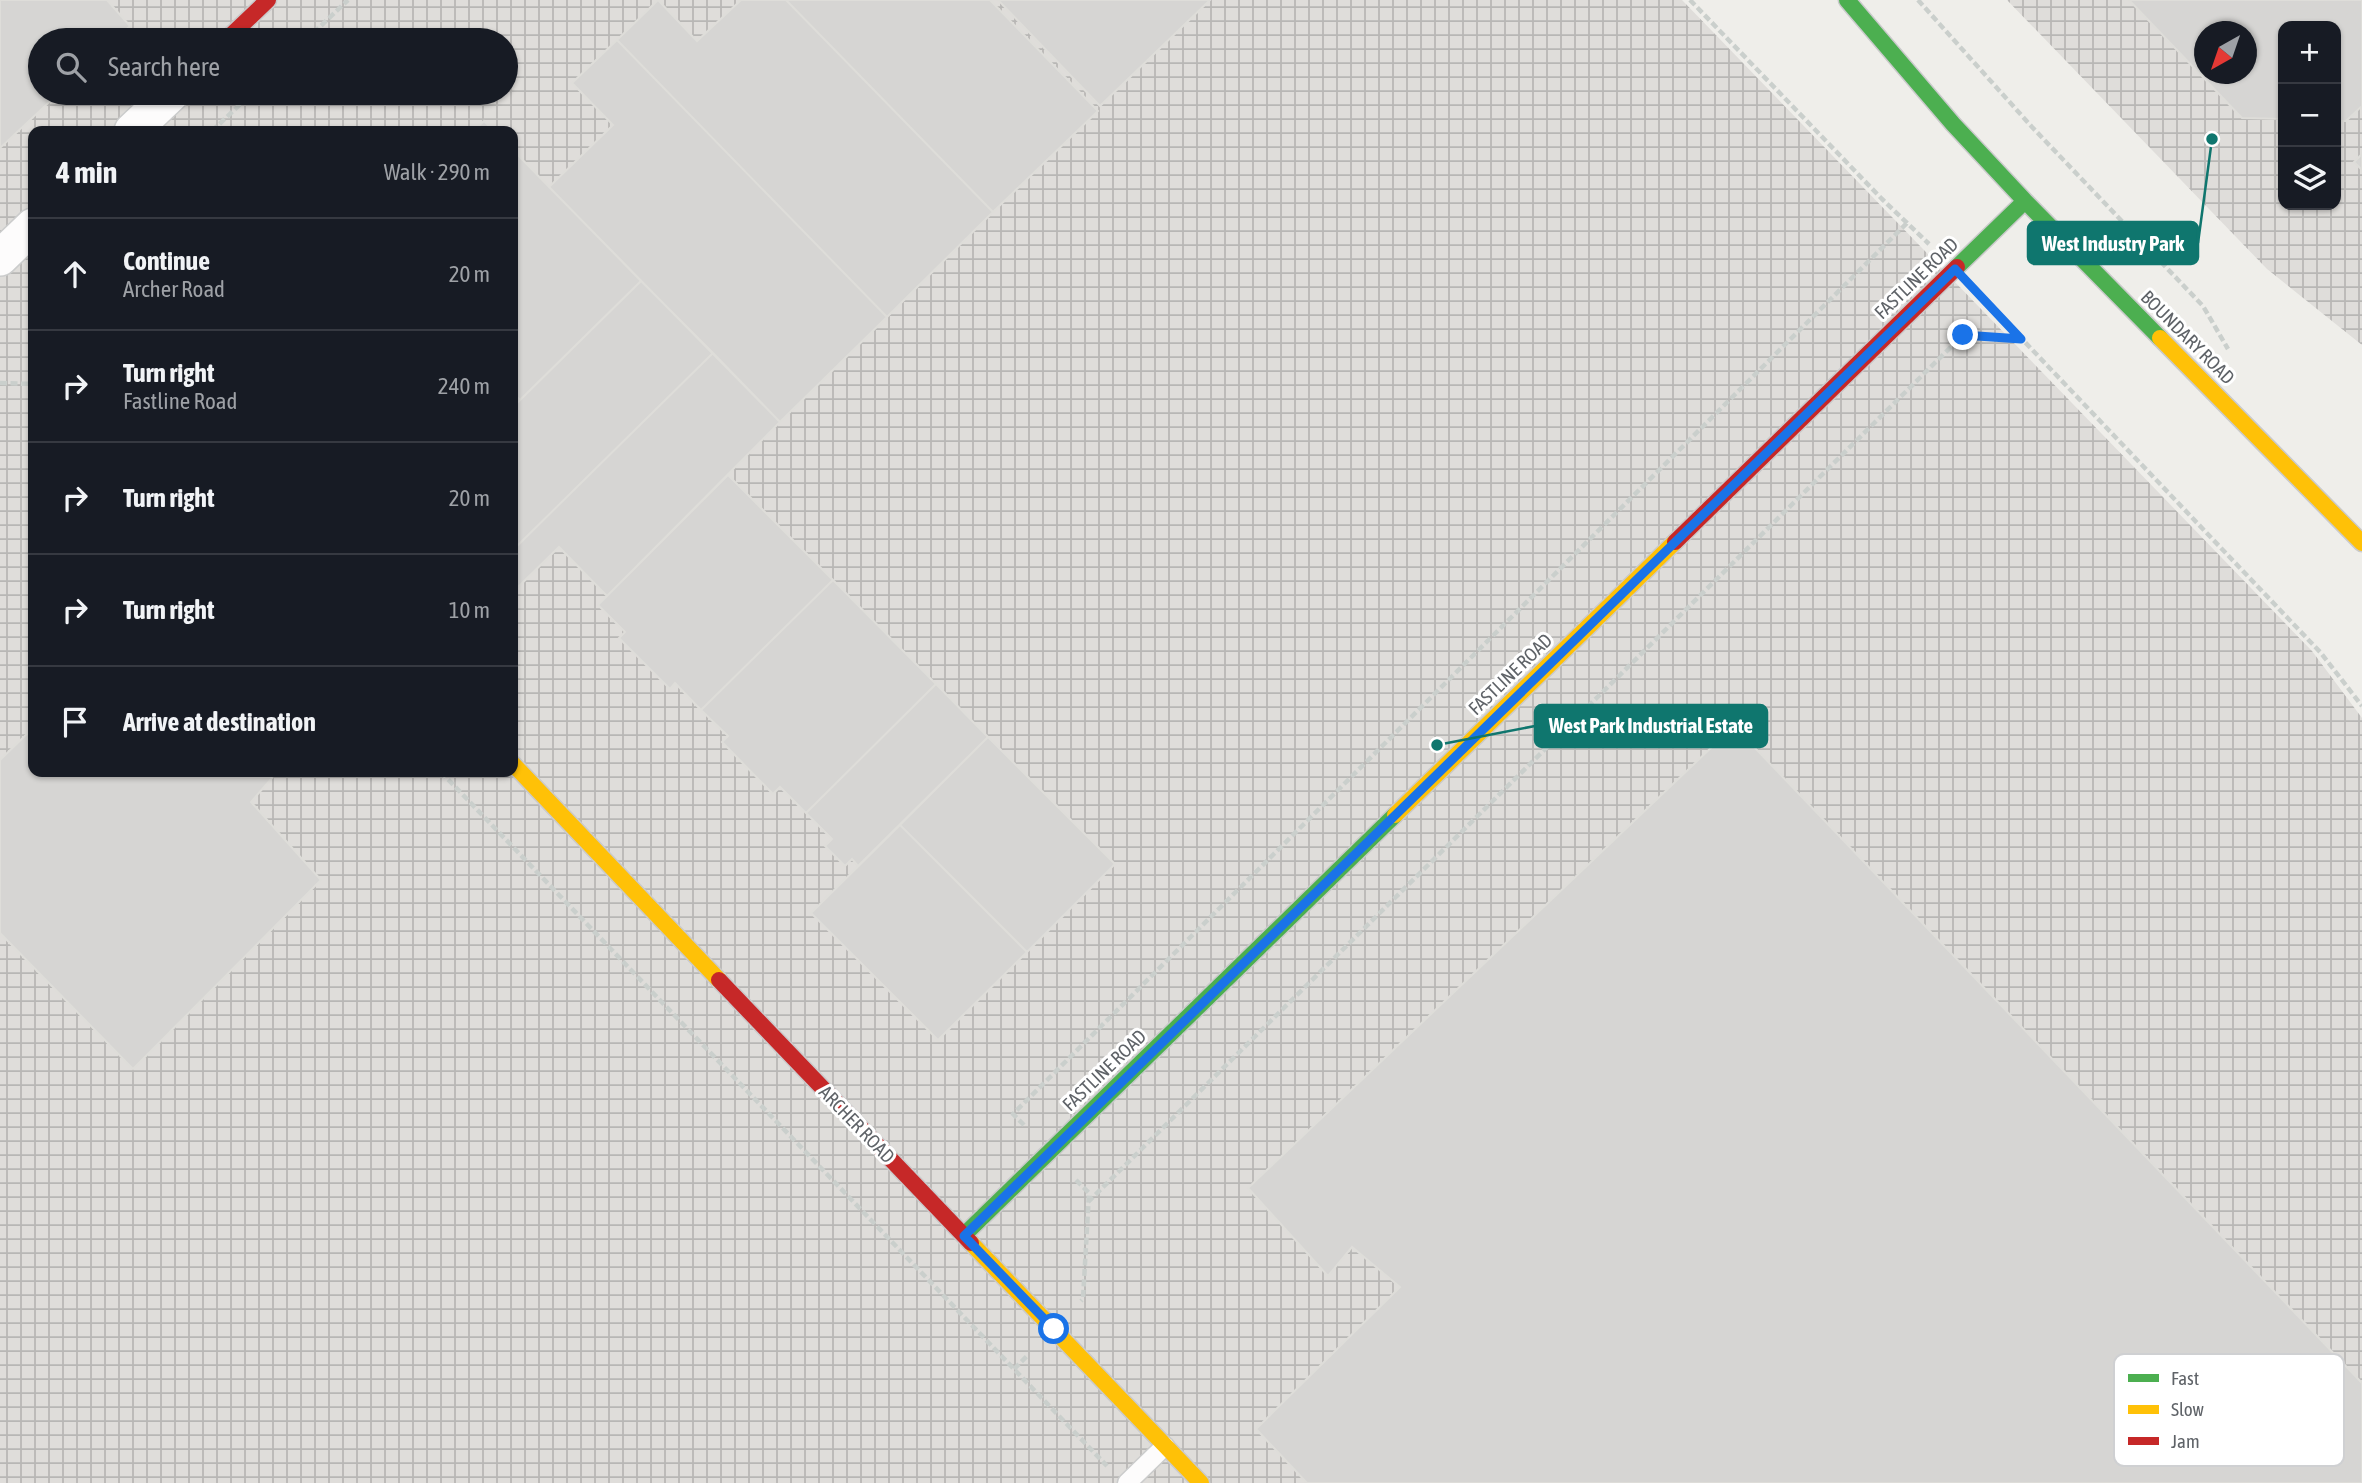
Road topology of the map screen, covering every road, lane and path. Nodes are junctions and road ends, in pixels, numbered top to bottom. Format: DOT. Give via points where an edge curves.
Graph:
graph roads {
  1 [pos="268,0"];
  2 [pos="348,0"];
  3 [pos="1690,0"];
  4 [pos="1847,0"];
  5 [pos="1918,0"];
  6 [pos="239,28"];
  7 [pos="319,28"];
  8 [pos="159,105"];
  9 [pos="239,105"];
  10 [pos="137,126"];
  11 [pos="217,126"];
  12 [pos="2025,201"];
  13 [pos="1955,269"];
  14 [pos="2021,339"];
  15 [pos="2232,357"];
  16 [pos="0,383"];
  17 [pos="28,384"];
  18 [pos="2362,543"];
  19 [pos="2362,706"];
  20 [pos="518,769"];
  21 [pos="446,777"];
  22 [pos="1088,1202"];
  23 [pos="964,1236"];
  24 [pos="1166,1446"];
  25 [pos="1121,1478"];
  26 [pos="1201,1483"];
  1 -- 6 [label="street"];
  2 -- 7 [label="path"];
  3 -- 13 [label="path"];
  4 -- 12 [label="street, BOUNDARY ROAD"];
  5 -- 15 [label="path" via="2203,306"];
  8 -- 10 [label="street"];
  9 -- 11 [label="path"];
  12 -- 13 [label="street, FASTLINE ROAD"];
  12 -- 18 [label="street, BOUNDARY ROAD"];
  13 -- 14 [label="path"];
  13 -- 23 [label="street, FASTLINE ROAD"];
  14 -- 19 [label="path" via="2321,653"];
  14 -- 22 [label="path" via="1963,335"];
  16 -- 17 [label="path"];
  20 -- 23 [label="street, ARCHER ROAD"];
  21 -- 25 [label="path"];
  23 -- 24 [label="street, ARCHER ROAD"];
  24 -- 25 [label="lane"];
  24 -- 26 [label="street, ARCHER ROAD"];
}
